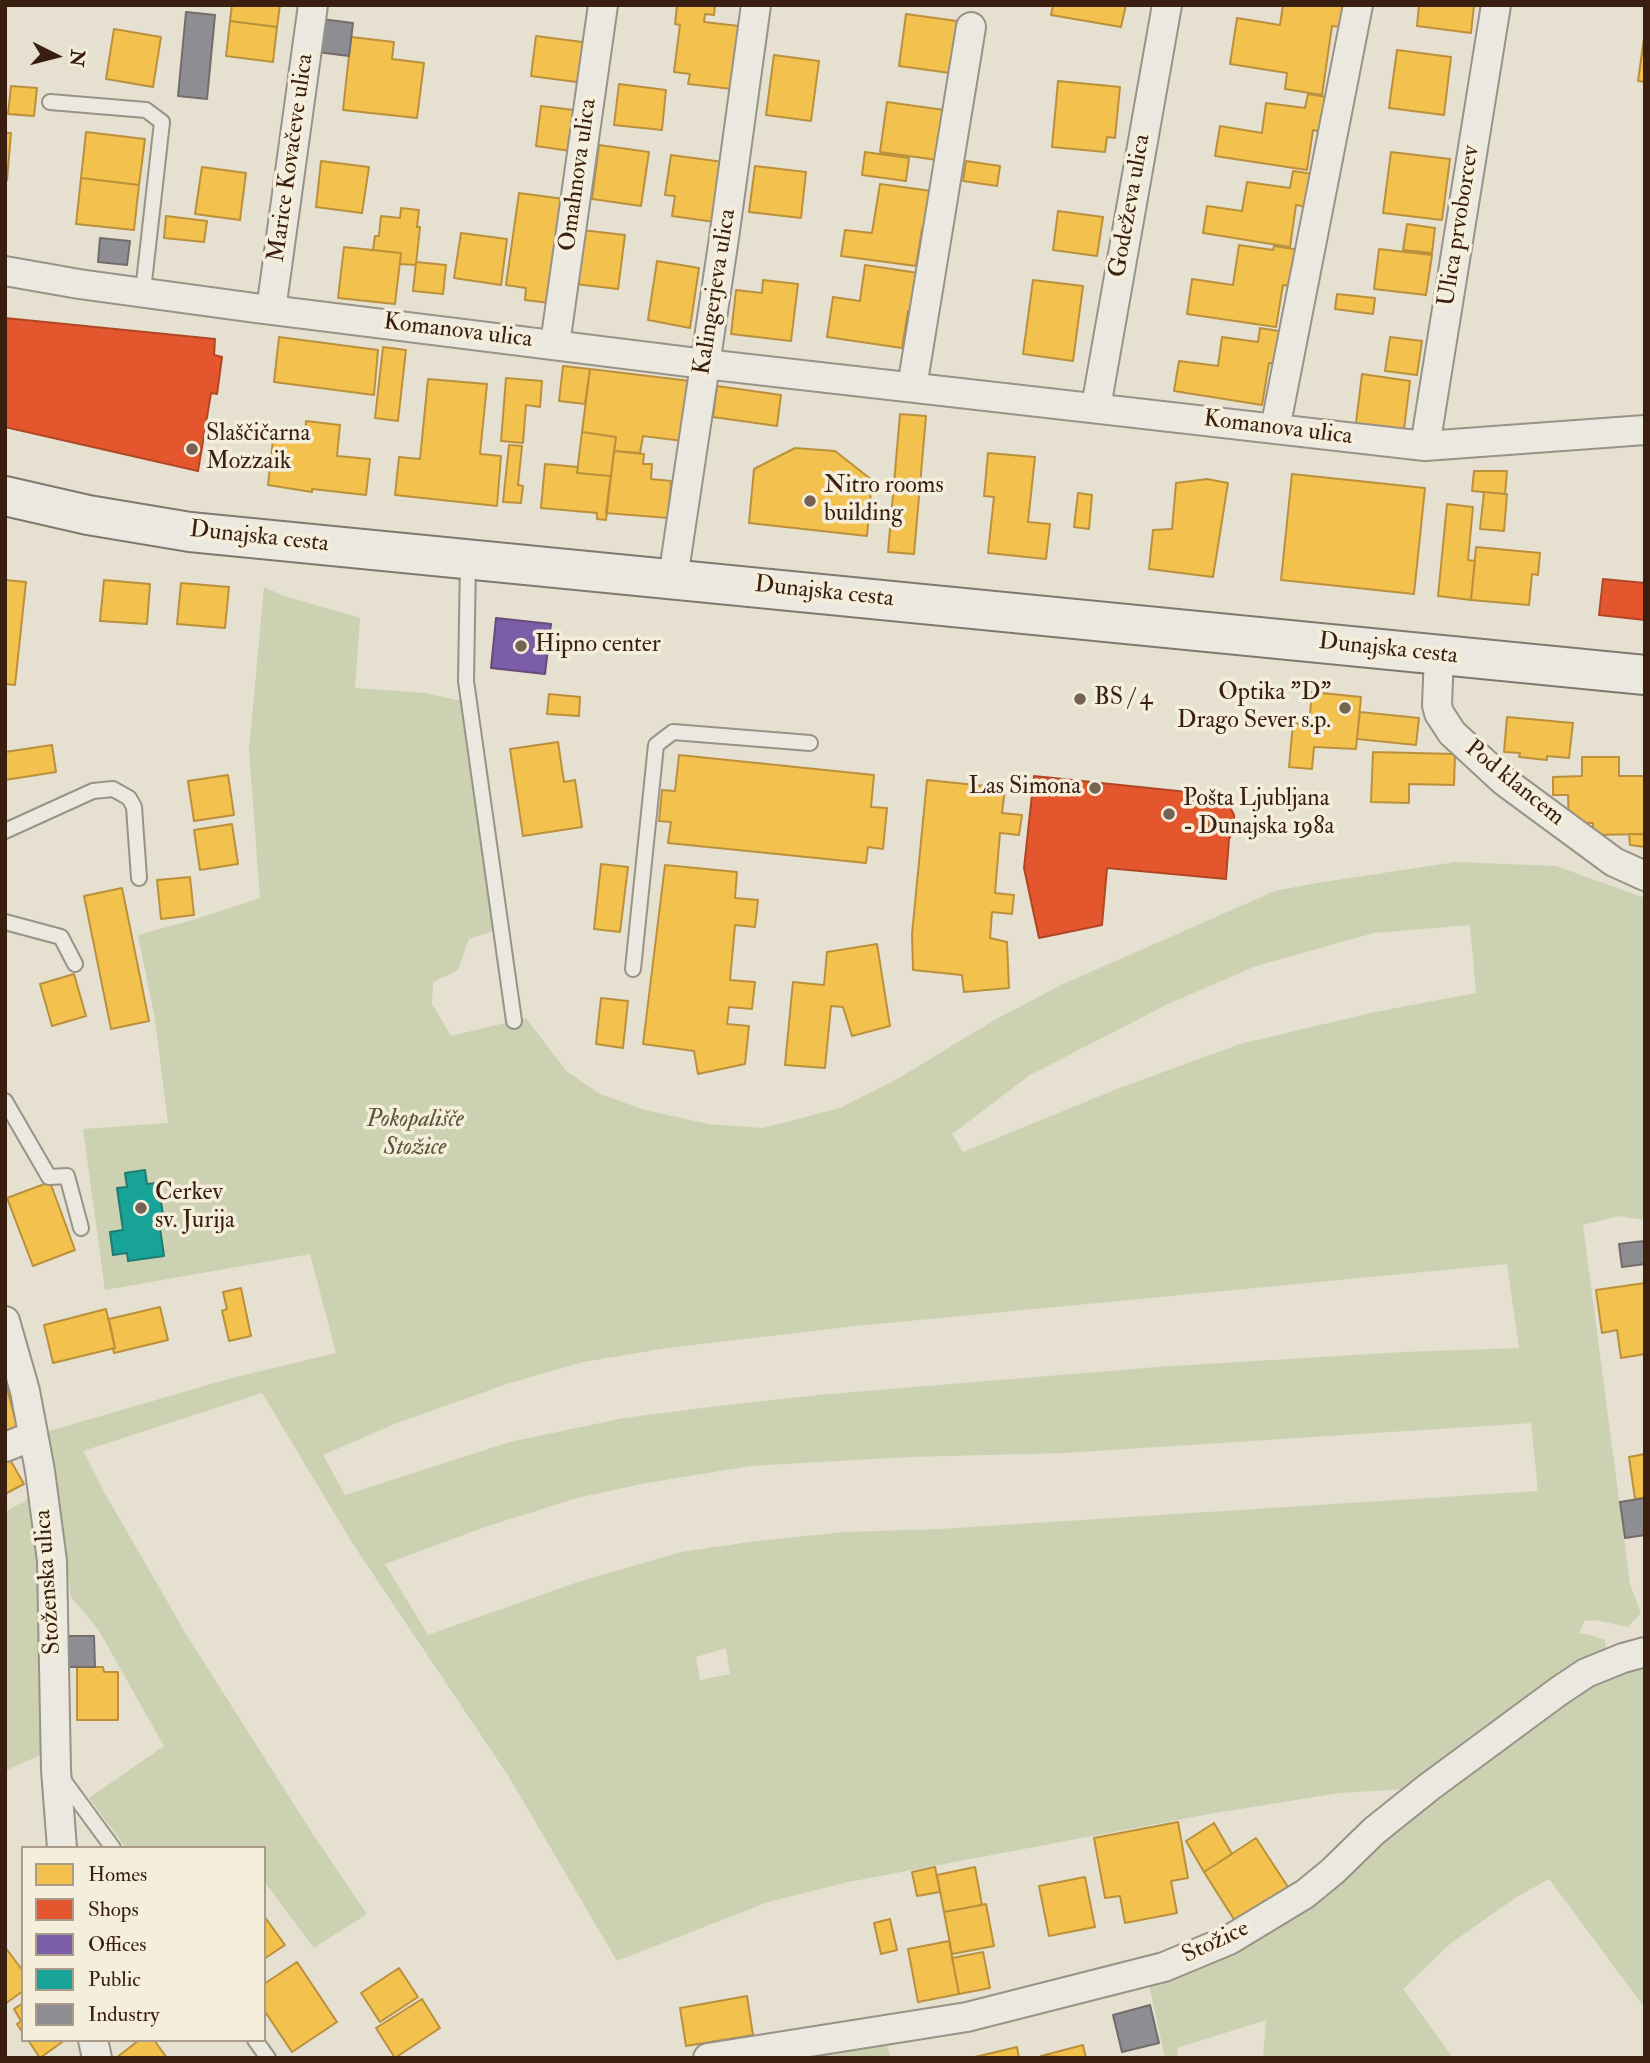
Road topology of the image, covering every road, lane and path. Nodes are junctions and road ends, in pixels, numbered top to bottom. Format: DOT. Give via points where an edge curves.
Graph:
graph roads {
  1 [pos="313,5"];
  2 [pos="603,5"];
  3 [pos="756,5"];
  4 [pos="1167,5"];
  5 [pos="1358,5"];
  6 [pos="1496,5"];
  7 [pos="971,27"];
  8 [pos="50,102"];
  9 [pos="5,271"];
  10 [pos="143,291"];
  11 [pos="271,310"];
  12 [pos="555,344"];
  13 [pos="705,364"];
  14 [pos="912,387"];
  15 [pos="1096,407"];
  16 [pos="1275,429"];
  17 [pos="1645,430"];
  18 [pos="1425,446"];
  19 [pos="5,496"];
  20 [pos="468,559"];
  21 [pos="673,578"];
  22 [pos="1439,655"];
  23 [pos="1645,675"];
  24 [pos="810,744"];
  25 [pos="5,831"];
  26 [pos="1645,876"];
  27 [pos="139,877"];
  28 [pos="5,922"];
  29 [pos="75,964"];
  30 [pos="633,969"];
  31 [pos="514,1021"];
  32 [pos="5,1101"];
  33 [pos="81,1228"];
  34 [pos="5,1321"];
  35 [pos="33,1436"];
  36 [pos="5,1447"];
  37 [pos="1645,1652"];
  38 [pos="56,1770"];
  39 [pos="62,1846"];
  40 [pos="112,1846"];
  41 [pos="256,2042"];
  42 [pos="268,2058"];
  43 [pos="708,2058"];
  1 -- 11 [label="street, Marice Kovačeve ulica"];
  2 -- 12 [label="street, Omahnova ulica"];
  3 -- 13 [label="street, Kalingerjeva ulica"];
  4 -- 15 [label="street, Godeževa ulica"];
  5 -- 16 [label="street"];
  6 -- 18 [label="street, Ulica prvoborcev"];
  7 -- 14 [label="street"];
  8 -- 10 [label="lane" via="146,110 162,122"];
  9 -- 10 [label="street, Komanova ulica"];
  10 -- 11 [label="street, Komanova ulica"];
  11 -- 12 [label="street, Komanova ulica"];
  12 -- 13 [label="street, Komanova ulica"];
  13 -- 14 [label="street, Komanova ulica"];
  13 -- 21 [label="street, Kalingerjeva ulica"];
  14 -- 15 [label="street, Komanova ulica"];
  15 -- 16 [label="street, Komanova ulica"];
  16 -- 18 [label="street, Komanova ulica"];
  17 -- 18 [label="street, Komanova ulica"];
  19 -- 20 [label="main road, Dunajska cesta" via="190,532"];
  20 -- 21 [label="main road, Dunajska cesta"];
  20 -- 31 [label="lane" via="466,681"];
  21 -- 22 [label="main road, Dunajska cesta"];
  22 -- 23 [label="main road, Dunajska cesta"];
  22 -- 26 [label="street, Pod klancem" via="1437,705 1452,733 1504,781 1614,862"];
  24 -- 30 [label="lane" via="673,732 656,745"];
  25 -- 27 [label="lane" via="93,791 113,789 129,798 134,807"];
  28 -- 29 [label="lane" via="61,937"];
  32 -- 33 [label="lane" via="49,1177 66,1175"];
  34 -- 35 [label="street, Stoženska ulica"];
  35 -- 36 [label="street"];
  35 -- 38 [label="street, Stoženska ulica" via="52,1561"];
  37 -- 43 [label="street, Stožice" via="1586,1673 1559,1691 1429,1787 1305,1894 1229,1940 1164,1967 967,2017"];
  38 -- 39 [label="street, Stoženska ulica"];
  38 -- 40 [label="lane"];
  41 -- 42 [label="lane"];
}
